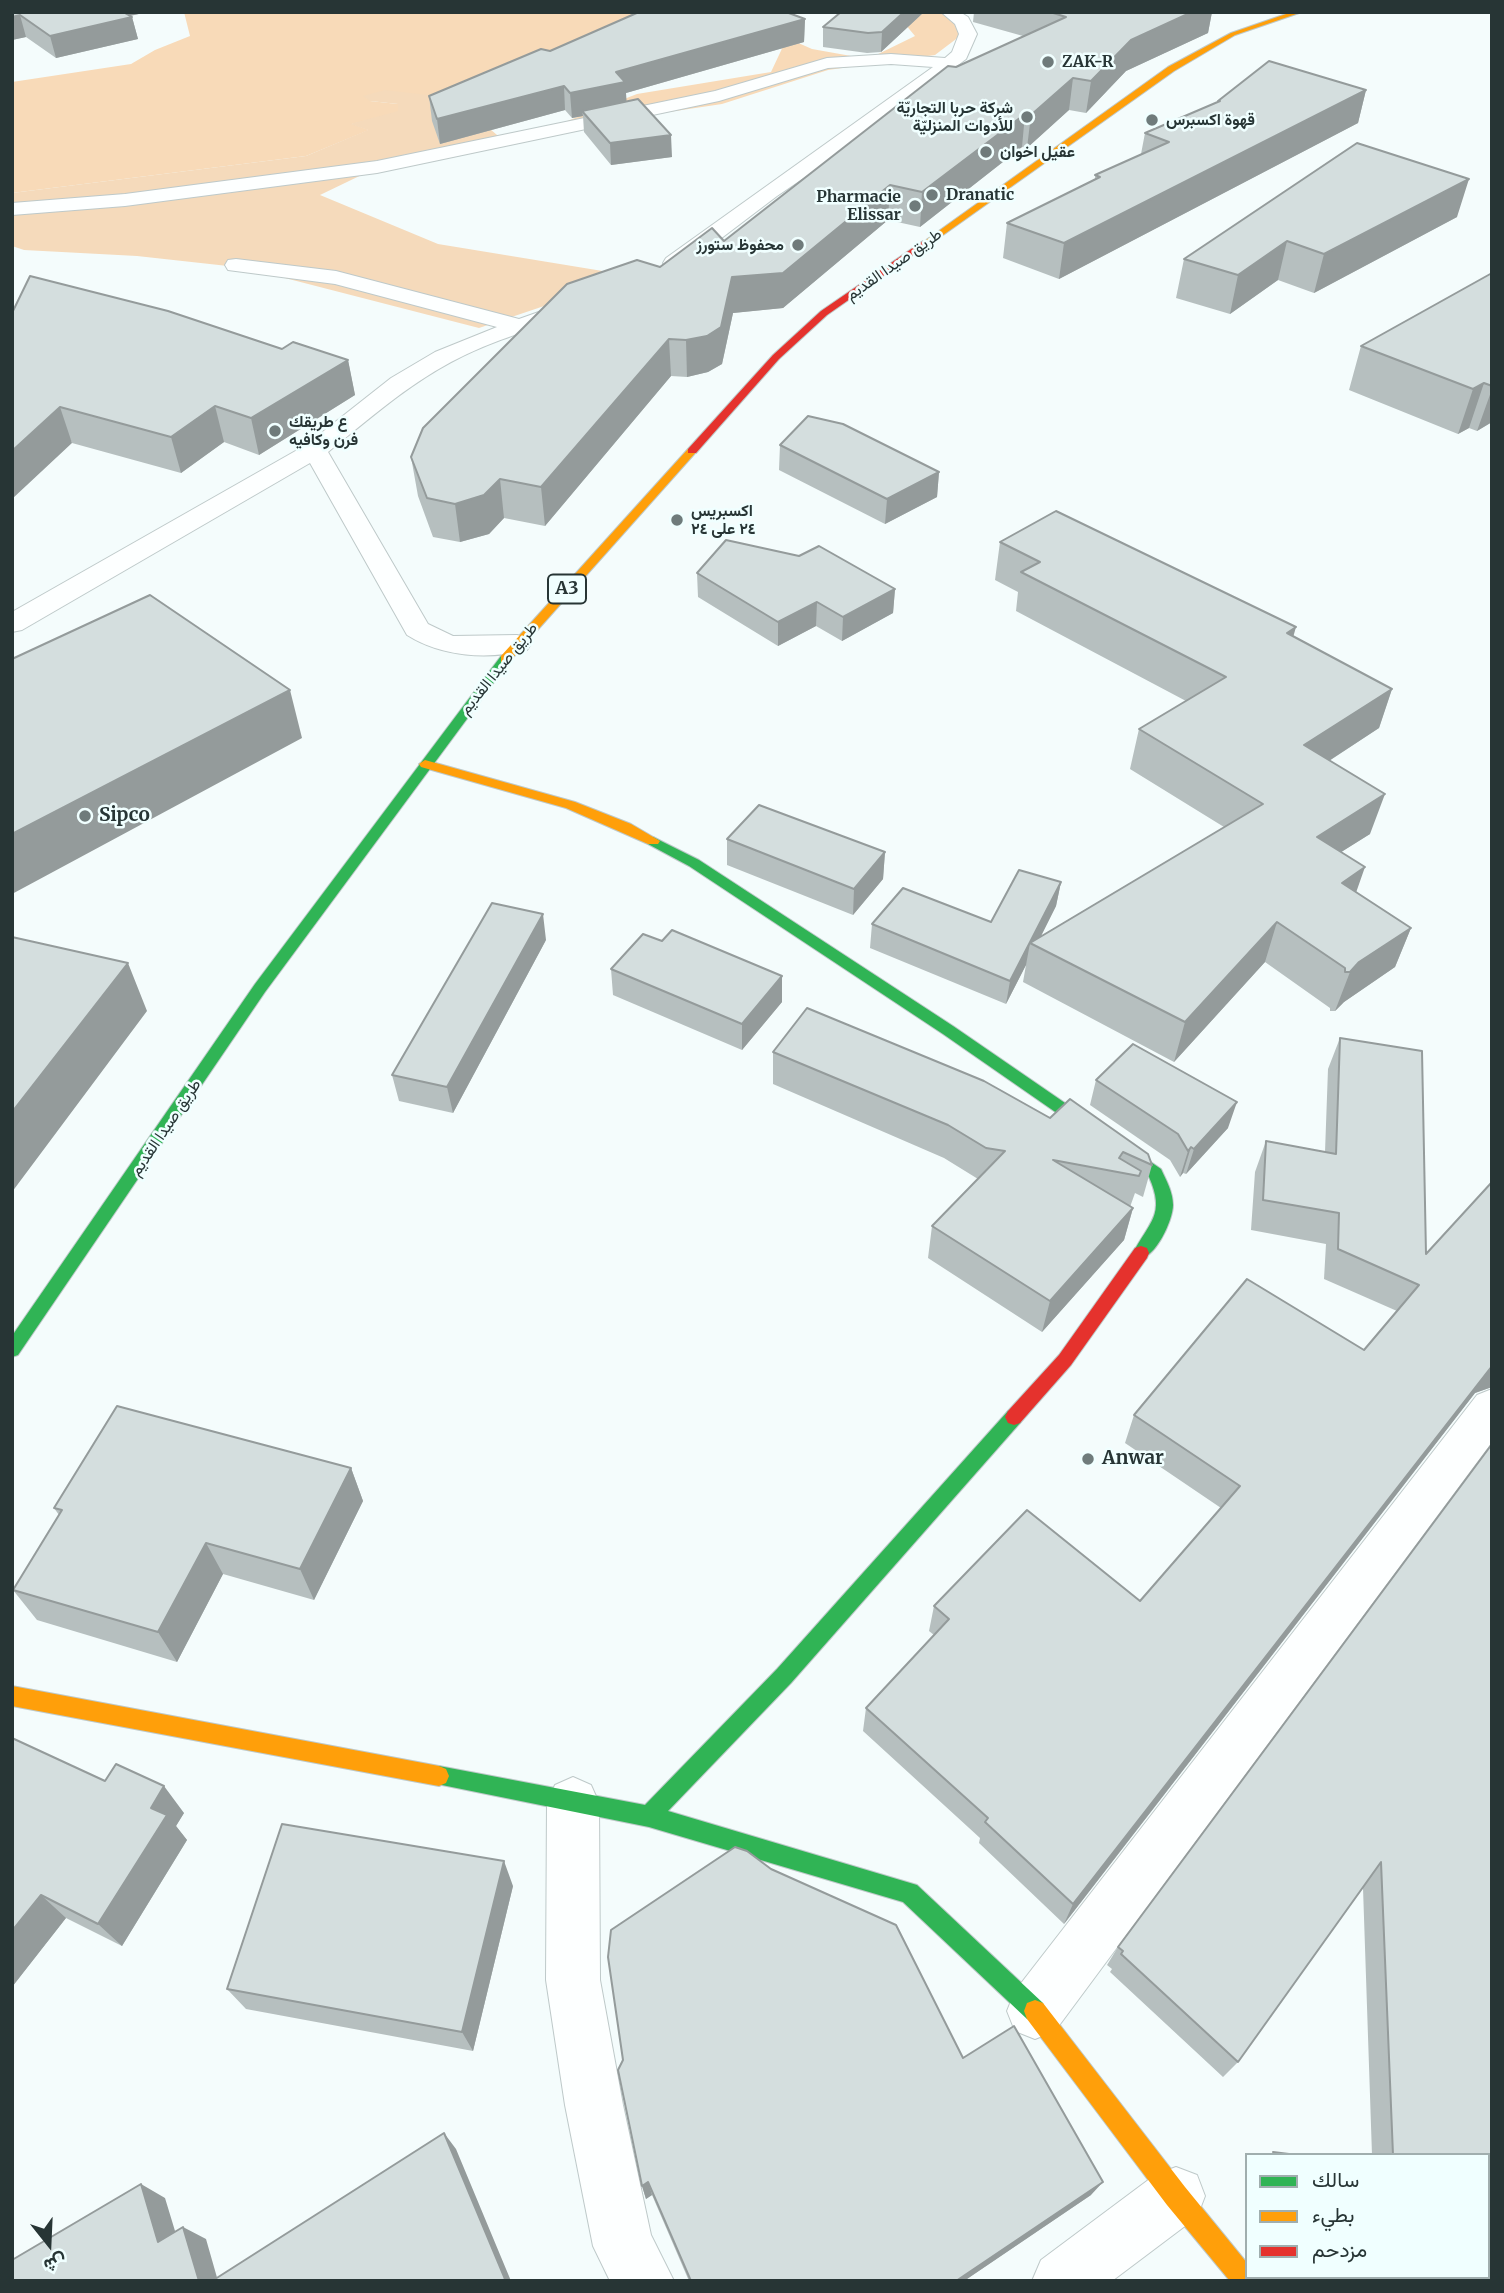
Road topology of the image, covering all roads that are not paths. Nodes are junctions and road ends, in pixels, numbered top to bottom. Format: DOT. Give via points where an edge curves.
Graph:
graph roads {
  1 [pos="949,12"];
  2 [pos="1299,12"];
  3 [pos="948,63"];
  4 [pos="12,209"];
  5 [pos="236,265"];
  6 [pos="663,272"];
  7 [pos="597,300"];
  8 [pos="519,327"];
  9 [pos="315,450"];
  10 [pos="12,624"];
  11 [pos="517,644"];
  12 [pos="425,764"];
  13 [pos="12,1350"];
  14 [pos="1492,1408"];
  15 [pos="12,1696"];
  16 [pos="573,1803"];
  17 [pos="649,1816"];
  18 [pos="1035,2011"];
  19 [pos="1176,2196"];
  20 [pos="644,2281"];
  21 [pos="1062,2281"];
  22 [pos="1246,2281"];
  1 -- 3 [label="street" via="962,21 968,34 960,55"];
  2 -- 11 [label="main road, طريق صيدا القديم / A3" via="1244,28 1154,81 824,313 776,357"];
  3 -- 4 [label="street" via="891,59 827,63 719,96 377,167 125,200"];
  3 -- 6 [label="street"];
  5 -- 8 [label="street" via="336,278"];
  7 -- 8 [label="street"];
  8 -- 9 [label="street" via="443,357 399,383"];
  9 -- 10 [label="street"];
  9 -- 11 [label="street" via="417,629 461,647"];
  11 -- 12 [label="main road, طريق صيدا القديم / A3"];
  12 -- 13 [label="main road, طريق صيدا القديم / A3" via="260,988"];
  12 -- 17 [label="main road" via="533,791 621,823 694,863 1088,1125 1155,1173 1165,1192 1167,1208 1159,1228 1065,1360 784,1676"];
  14 -- 18 [label="street"];
  15 -- 16 [label="main road"];
  16 -- 17 [label="main road"];
  16 -- 20 [label="street" via="573,1980 623,2246"];
  17 -- 18 [label="main road" via="909,1893"];
  18 -- 19 [label="main road"];
  19 -- 21 [label="street"];
  19 -- 22 [label="main road"];
}
